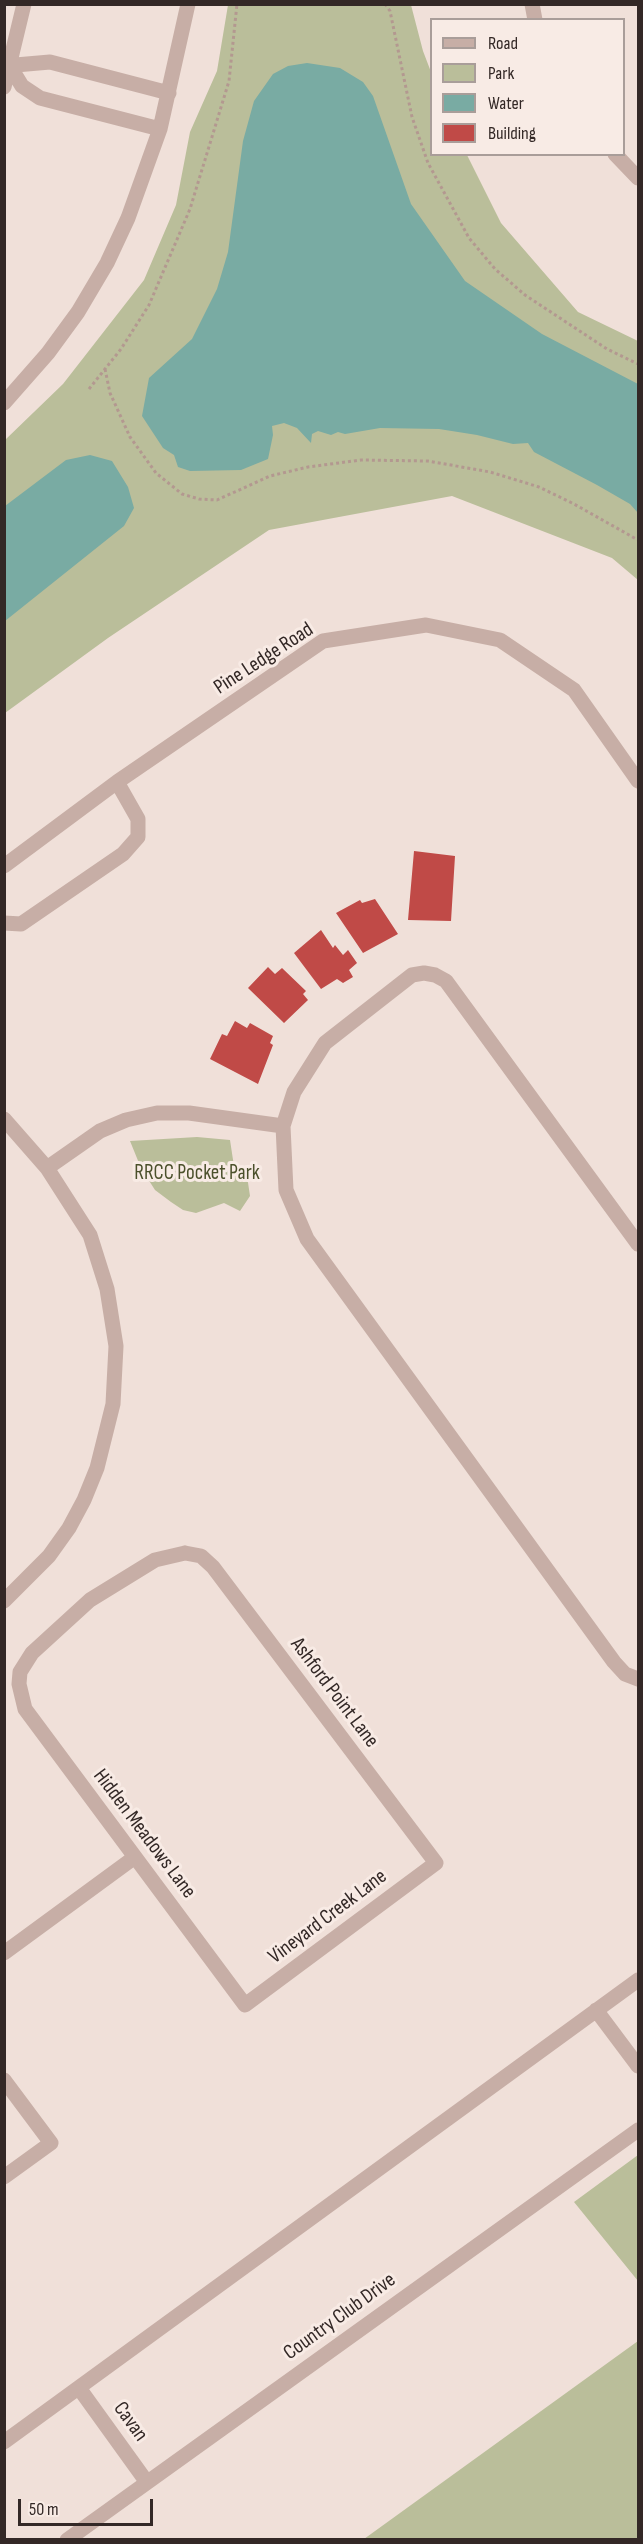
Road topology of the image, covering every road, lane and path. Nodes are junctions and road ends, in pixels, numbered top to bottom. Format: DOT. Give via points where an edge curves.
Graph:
graph roads {
  1 [pos="24,4"];
  2 [pos="188,4"];
  3 [pos="237,4"];
  4 [pos="386,4"];
  5 [pos="8,67"];
  6 [pos="4,87"];
  7 [pos="169,93"];
  8 [pos="160,129"];
  9 [pos="617,156"];
  10 [pos="639,178"];
  11 [pos="639,364"];
  12 [pos="105,369"];
  13 [pos="89,389"];
  14 [pos="4,403"];
  15 [pos="639,540"];
  16 [pos="639,781"];
  17 [pos="117,782"];
  18 [pos="4,866"];
  19 [pos="4,923"];
  20 [pos="4,1119"];
  21 [pos="283,1126"];
  22 [pos="47,1168"];
  23 [pos="639,1244"];
  24 [pos="4,1601"];
  25 [pos="639,1679"];
  26 [pos="19,1684"];
  27 [pos="135,1857"];
  28 [pos="436,1863"];
  29 [pos="4,1953"];
  30 [pos="639,1980"];
  31 [pos="245,2005"];
  32 [pos="596,2010"];
  33 [pos="639,2066"];
  34 [pos="4,2080"];
  35 [pos="639,2130"];
  36 [pos="4,2177"];
  37 [pos="79,2388"];
  38 [pos="4,2442"];
  39 [pos="146,2481"];
  40 [pos="67,2540"];
  1 -- 5 [label="street"];
  2 -- 7 [label="street"];
  3 -- 12 [label="path" via="229,81 190,209 149,305"];
  4 -- 11 [label="path" via="412,117 425,154 469,238 495,269 525,295 607,350"];
  5 -- 6 [label="street"];
  5 -- 7 [label="street" via="50,62"];
  5 -- 8 [label="street" via="22,86 40,98"];
  7 -- 8 [label="street"];
  8 -- 14 [label="street" via="128,218 107,262 78,312"];
  9 -- 10 [label="street"];
  12 -- 13 [label="path"];
  12 -- 15 [label="path" via="110,393 130,436 156,473 191,497 217,500 270,476 308,467 361,460 428,461 490,472 538,487"];
  16 -- 17 [label="street, Pine Ledge Road" via="574,690 500,640 426,625 322,641"];
  17 -- 18 [label="street, Pine Ledge Road"];
  17 -- 19 [label="street" via="138,819 138,837 123,854 21,924"];
  20 -- 22 [label="street"];
  21 -- 22 [label="street" via="189,1113 157,1113 100,1131"];
  21 -- 23 [label="street" via="294,1092 325,1042 412,975 435,975 446,981"];
  21 -- 25 [label="street" via="286,1190 307,1239 615,1662 625,1674"];
  22 -- 24 [label="street" via="90,1235 99,1261 116,1346 116,1377 105,1437 84,1500 49,1556"];
  26 -- 27 [label="street, Hidden Meadows Lane" via="26,1710"];
  26 -- 28 [label="street, Ashford Point Lane" via="27,1659 90,1600 155,1560 194,1553 213,1567"];
  27 -- 29 [label="street"];
  27 -- 31 [label="street, Hidden Meadows Lane"];
  28 -- 31 [label="street, Vineyard Creek Lane"];
  30 -- 32 [label="street"];
  32 -- 33 [label="street"];
  32 -- 37 [label="street"];
  34 -- 36 [label="street" via="51,2143"];
  35 -- 39 [label="street, Country Club Drive"];
  37 -- 38 [label="street"];
  37 -- 39 [label="street, Cavan"];
  39 -- 40 [label="street, Country Club Drive"];
}
